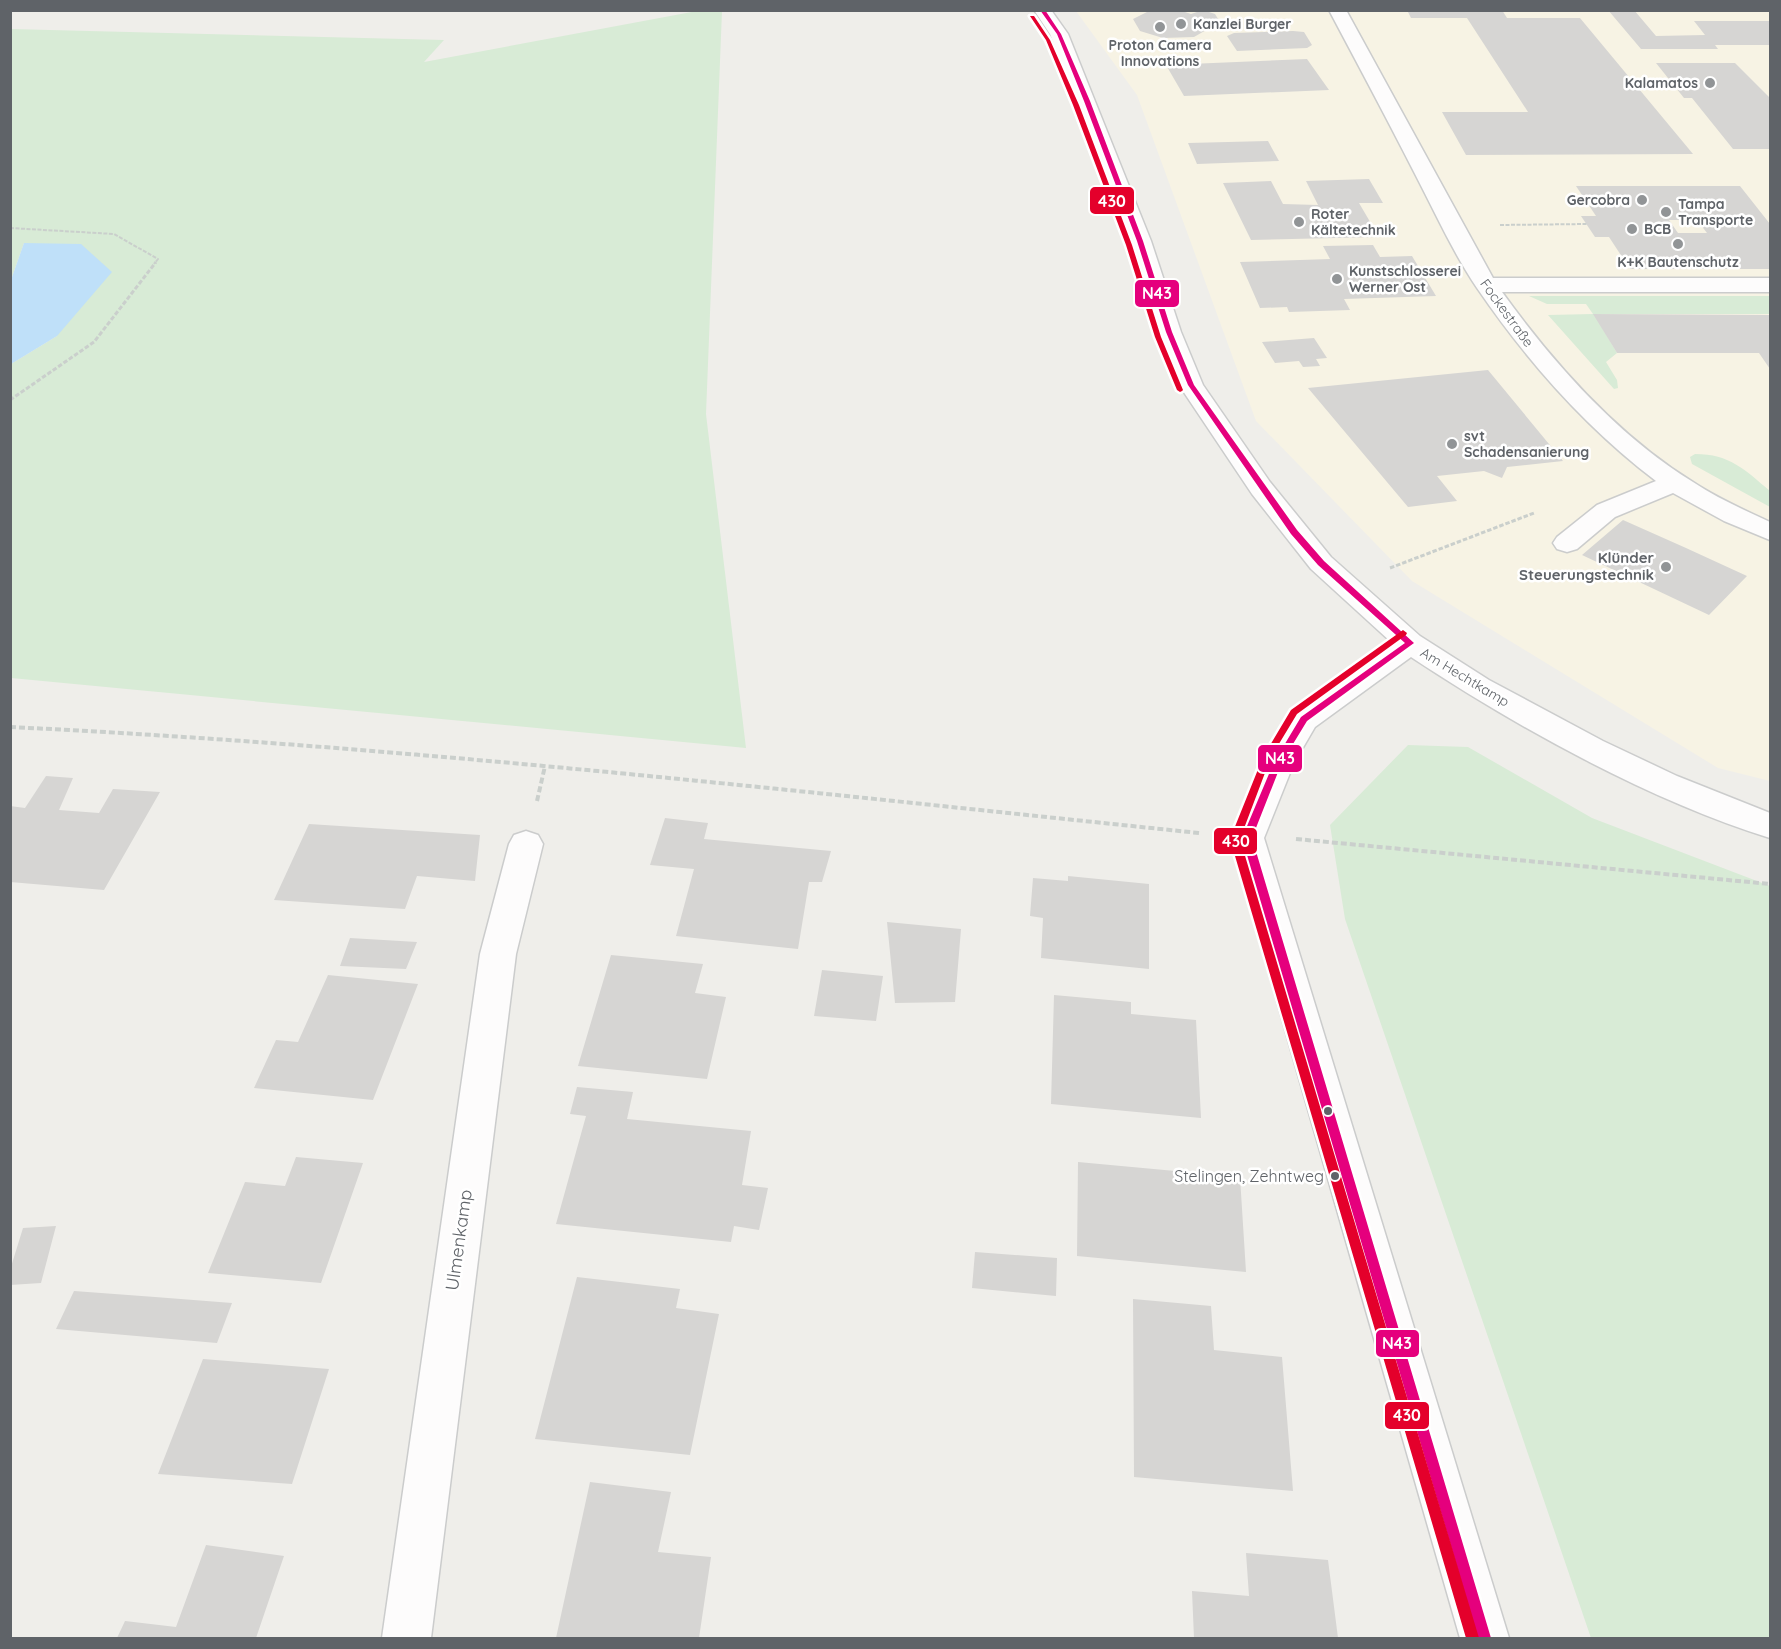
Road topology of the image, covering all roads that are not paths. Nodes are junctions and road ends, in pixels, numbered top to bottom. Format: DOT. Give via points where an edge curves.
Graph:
graph roads {
  1 [pos="1042,10"];
  2 [pos="1337,10"];
  3 [pos="1486,285"];
  4 [pos="1770,285"];
  5 [pos="1675,483"];
  6 [pos="1770,532"];
  7 [pos="1567,543"];
  8 [pos="1410,644"];
  9 [pos="1770,826"];
  10 [pos="526,844"];
  11 [pos="406,1638"];
  12 [pos="1485,1638"];
  1 -- 8 [label="street, Am Hechtkamp" via="1059,34 1087,101 1191,385 1301,540"];
  2 -- 3 [label="street, Fockestraße"];
  3 -- 4 [label="street"];
  3 -- 5 [label="street, Fockestraße" via="1560,379"];
  5 -- 6 [label="street, Fockestraße"];
  5 -- 7 [label="street" via="1606,511"];
  8 -- 9 [label="street, Am Hechtkamp" via="1478,687 1592,749"];
  8 -- 12 [label="street" via="1304,719 1278,762 1247,838"];
  10 -- 11 [label="street, Ulmenkamp" via="498,954"];
}
